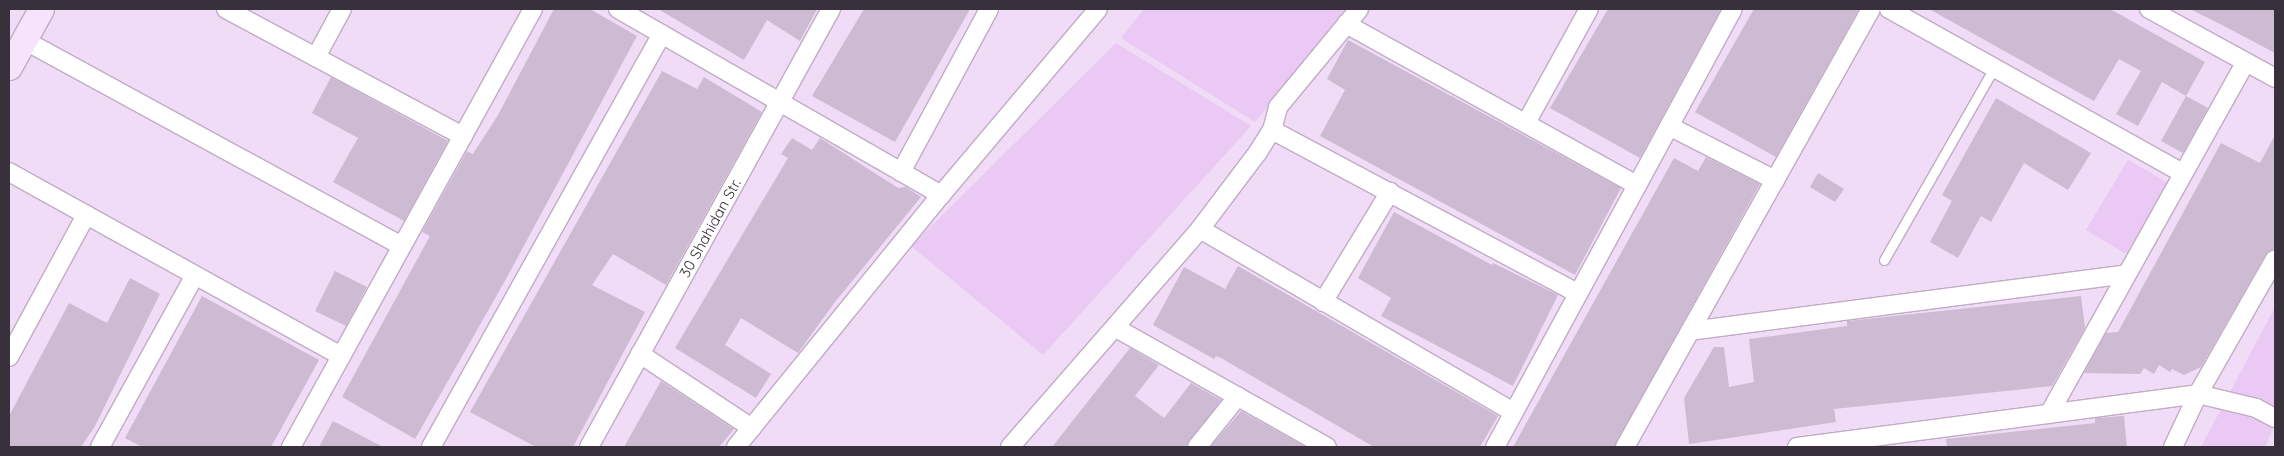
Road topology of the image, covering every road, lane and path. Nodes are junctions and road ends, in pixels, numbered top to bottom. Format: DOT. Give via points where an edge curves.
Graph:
graph roads {
  1 [pos="41,9"];
  2 [pos="226,9"];
  3 [pos="342,9"];
  4 [pos="533,9"];
  5 [pos="618,9"];
  6 [pos="832,9"];
  7 [pos="989,9"];
  8 [pos="1098,9"];
  9 [pos="1359,9"];
  10 [pos="1589,9"];
  11 [pos="1733,9"];
  12 [pos="1871,9"];
  13 [pos="1889,9"];
  14 [pos="2158,11"];
  15 [pos="1346,24"];
  16 [pos="662,34"];
  17 [pos="24,40"];
  18 [pos="316,56"];
  19 [pos="2246,62"];
  20 [pos="9,67"];
  21 [pos="1994,68"];
  22 [pos="2275,78"];
  23 [pos="780,102"];
  24 [pos="1526,123"];
  25 [pos="1669,126"];
  26 [pos="1272,130"];
  27 [pos="463,136"];
  28 [pos="9,172"];
  29 [pos="901,172"];
  30 [pos="2182,173"];
  31 [pos="1775,180"];
  32 [pos="1636,185"];
  33 [pos="1390,192"];
  34 [pos="941,195"];
  35 [pos="86,215"];
  36 [pos="1200,229"];
  37 [pos="402,246"];
  38 [pos="2275,259"];
  39 [pos="1884,260"];
  40 [pos="2126,274"];
  41 [pos="195,275"];
  42 [pos="1577,293"];
  43 [pos="1323,302"];
  44 [pos="1116,328"];
  45 [pos="1690,331"];
  46 [pos="640,354"];
  47 [pos="341,356"];
  48 [pos="9,357"];
  49 [pos="2198,394"];
  50 [pos="1238,396"];
  51 [pos="1513,412"];
  52 [pos="2049,414"];
  53 [pos="2275,418"];
  54 [pos="752,428"];
  55 [pos="1875,442"];
  56 [pos="106,445"];
  57 [pos="291,447"];
  58 [pos="430,447"];
  59 [pos="589,447"];
  60 [pos="736,447"];
  61 [pos="1010,447"];
  62 [pos="1197,447"];
  63 [pos="1327,447"];
  64 [pos="1495,447"];
  65 [pos="1626,447"];
  66 [pos="1797,447"];
  67 [pos="2173,447"];
  1 -- 17 [label="street"];
  2 -- 18 [label="street"];
  3 -- 18 [label="street"];
  4 -- 27 [label="street"];
  5 -- 16 [label="street"];
  6 -- 23 [label="street, 30 Shahidan Str."];
  7 -- 29 [label="street"];
  8 -- 34 [label="street"];
  9 -- 15 [label="street"];
  10 -- 24 [label="street"];
  11 -- 25 [label="street"];
  12 -- 31 [label="street"];
  13 -- 21 [label="street"];
  14 -- 19 [label="street"];
  15 -- 24 [label="street"];
  15 -- 26 [label="street" via="1278,107"];
  16 -- 23 [label="street"];
  16 -- 58 [label="street"];
  17 -- 20 [label="street"];
  17 -- 37 [label="street"];
  18 -- 27 [label="street"];
  19 -- 22 [label="street"];
  19 -- 30 [label="street"];
  21 -- 30 [label="street"];
  21 -- 39 [label="lane"];
  23 -- 29 [label="street"];
  23 -- 46 [label="street, 30 Shahidan Str."];
  24 -- 32 [label="street"];
  25 -- 31 [label="street"];
  25 -- 32 [label="street"];
  26 -- 33 [label="street"];
  26 -- 36 [label="street"];
  27 -- 37 [label="street"];
  28 -- 35 [label="street"];
  29 -- 34 [label="street"];
  30 -- 40 [label="street"];
  31 -- 45 [label="street"];
  32 -- 42 [label="street"];
  33 -- 42 [label="street"];
  33 -- 43 [label="street"];
  34 -- 54 [label="street"];
  35 -- 41 [label="street"];
  35 -- 48 [label="street"];
  36 -- 43 [label="street"];
  36 -- 44 [label="street"];
  37 -- 47 [label="street"];
  38 -- 49 [label="street"];
  40 -- 45 [label="street"];
  40 -- 52 [label="street"];
  41 -- 47 [label="street"];
  41 -- 56 [label="street"];
  42 -- 51 [label="street"];
  43 -- 51 [label="street"];
  44 -- 50 [label="street"];
  44 -- 61 [label="street"];
  45 -- 65 [label="street"];
  46 -- 54 [label="street"];
  46 -- 59 [label="street, 30 Shahidan Str."];
  47 -- 57 [label="street"];
  49 -- 52 [label="street"];
  49 -- 53 [label="street" via="2256,408"];
  49 -- 67 [label="street"];
  50 -- 62 [label="street"];
  50 -- 63 [label="street"];
  51 -- 64 [label="street"];
  52 -- 55 [label="street"];
  54 -- 60 [label="street"];
  55 -- 66 [label="street"];
}
